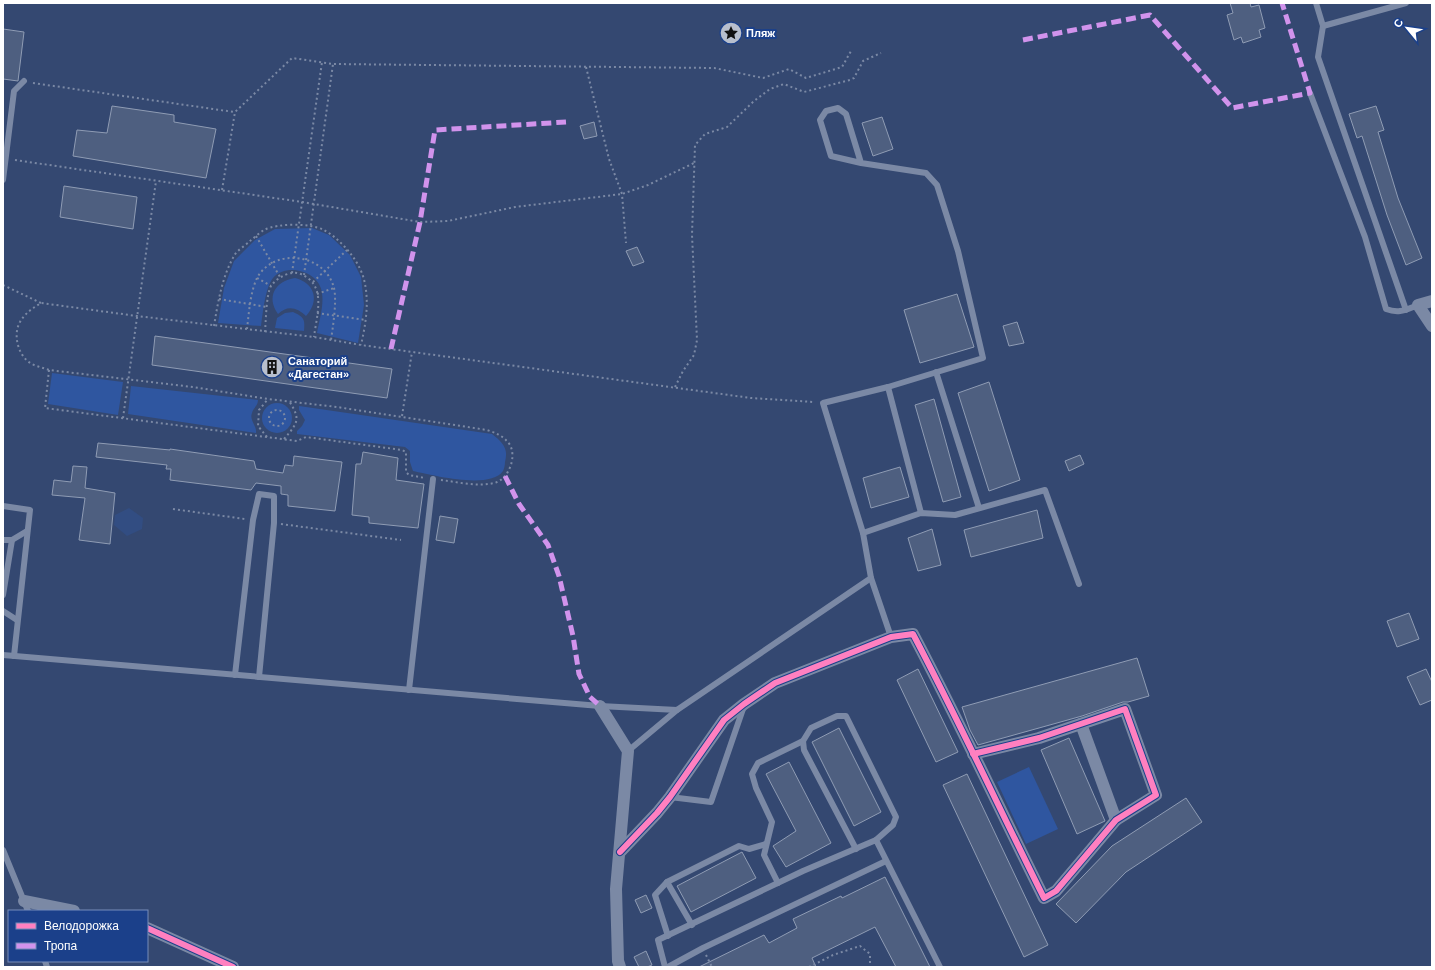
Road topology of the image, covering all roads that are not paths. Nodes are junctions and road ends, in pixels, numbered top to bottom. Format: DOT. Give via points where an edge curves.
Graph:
graph roads {
  1 [pos="1316,3"];
  2 [pos="1406,3"];
  3 [pos="1322,26"];
  4 [pos="24,81"];
  5 [pos="1310,93"];
  6 [pos="861,163"];
  7 [pos="3,180"];
  8 [pos="1432,301"];
  9 [pos="1418,305"];
  10 [pos="1406,310"];
  11 [pos="1432,326"];
  12 [pos="936,372"];
  13 [pos="888,387"];
  14 [pos="433,479"];
  15 [pos="3,506"];
  16 [pos="979,508"];
  17 [pos="921,512"];
  18 [pos="27,532"];
  19 [pos="863,533"];
  20 [pos="3,540"];
  21 [pos="12,540"];
  22 [pos="871,578"];
  23 [pos="1079,584"];
  24 [pos="3,592"];
  25 [pos="3,611"];
  26 [pos="17,620"];
  27 [pos="891,637"];
  28 [pos="3,655"];
  29 [pos="14,656"];
  30 [pos="235,675"];
  31 [pos="259,677"];
  32 [pos="410,690"];
  33 [pos="744,704"];
  34 [pos="600,706"];
  35 [pos="677,710"];
  36 [pos="1081,724"];
  37 [pos="803,740"];
  38 [pos="628,751"];
  39 [pos="973,754"];
  40 [pos="670,797"];
  41 [pos="1116,820"];
  42 [pos="876,840"];
  43 [pos="766,844"];
  44 [pos="856,848"];
  45 [pos="3,850"];
  46 [pos="620,852"];
  47 [pos="886,860"];
  48 [pos="667,882"];
  49 [pos="778,883"];
  50 [pos="26,906"];
  51 [pos="64,910"];
  52 [pos="692,925"];
  53 [pos="148,928"];
  54 [pos="668,936"];
  55 [pos="233,967"];
  56 [pos="620,967"];
  57 [pos="666,967"];
  58 [pos="940,967"];
  1 -- 3 [label="lane"];
  2 -- 3 [label="lane"];
  3 -- 10 [label="lane" via="1318,57"];
  4 -- 7 [label="lane" via="14,91"];
  5 -- 10 [label="lane" via="1364,237 1386,309 1395,312"];
  6 -- 6 [label="lane" via="831,156 820,120 826,111 838,108 846,114"];
  6 -- 12 [label="lane" via="926,173 937,186 958,251 983,358"];
  8 -- 9 [label="street"];
  9 -- 10 [label="lane"];
  9 -- 11 [label="street"];
  12 -- 13 [label="lane"];
  12 -- 16 [label="lane"];
  13 -- 17 [label="lane"];
  13 -- 19 [label="lane" via="823,403"];
  14 -- 32 [label="lane"];
  15 -- 18 [label="lane" via="30,510"];
  16 -- 17 [label="lane" via="955,515"];
  16 -- 23 [label="lane" via="1045,490"];
  17 -- 19 [label="lane"];
  18 -- 21 [label="lane"];
  18 -- 26 [label="lane"];
  19 -- 22 [label="lane"];
  20 -- 21 [label="lane"];
  21 -- 24 [label="lane"];
  22 -- 27 [label="lane"];
  22 -- 35 [label="lane"];
  25 -- 26 [label="lane"];
  26 -- 29 [label="lane"];
  27 -- 33 [label="street" via="774,683"];
  27 -- 39 [label="street" via="913,634"];
  28 -- 29 [label="lane"];
  29 -- 30 [label="lane"];
  30 -- 31 [label="lane"];
  30 -- 31 [label="lane" via="253,520 259,494 274,496 274,523"];
  31 -- 32 [label="lane"];
  32 -- 34 [label="lane"];
  33 -- 40 [label="street" via="724,720"];
  33 -- 40 [label="lane" via="711,802"];
  34 -- 35 [label="lane"];
  34 -- 38 [label="street"];
  35 -- 38 [label="lane"];
  36 -- 39 [label="street" via="1039,738"];
  36 -- 41 [label="street"];
  36 -- 41 [label="street" via="1125,709 1156,795"];
  37 -- 42 [label="lane" via="811,728 837,716 846,716 896,817 893,825"];
  37 -- 43 [label="lane" via="758,763 752,774 772,822"];
  37 -- 44 [label="lane" via="804,750"];
  38 -- 46 [label="street"];
  39 -- 41 [label="street" via="1044,898 1056,891"];
  40 -- 46 [label="street"];
  42 -- 44 [label="lane"];
  42 -- 47 [label="lane"];
  43 -- 48 [label="lane" via="749,849 739,846"];
  43 -- 49 [label="lane" via="764,855"];
  44 -- 49 [label="lane"];
  45 -- 50 [label="lane"];
  46 -- 56 [label="street" via="616,889"];
  47 -- 57 [label="lane"];
  47 -- 58 [label="lane"];
  48 -- 52 [label="lane"];
  48 -- 54 [label="lane" via="655,895"];
  49 -- 52 [label="lane"];
  50 -- 51 [label="street"];
  52 -- 54 [label="lane"];
  53 -- 55 [label="street"];
  54 -- 57 [label="lane" via="658,940"];
}
